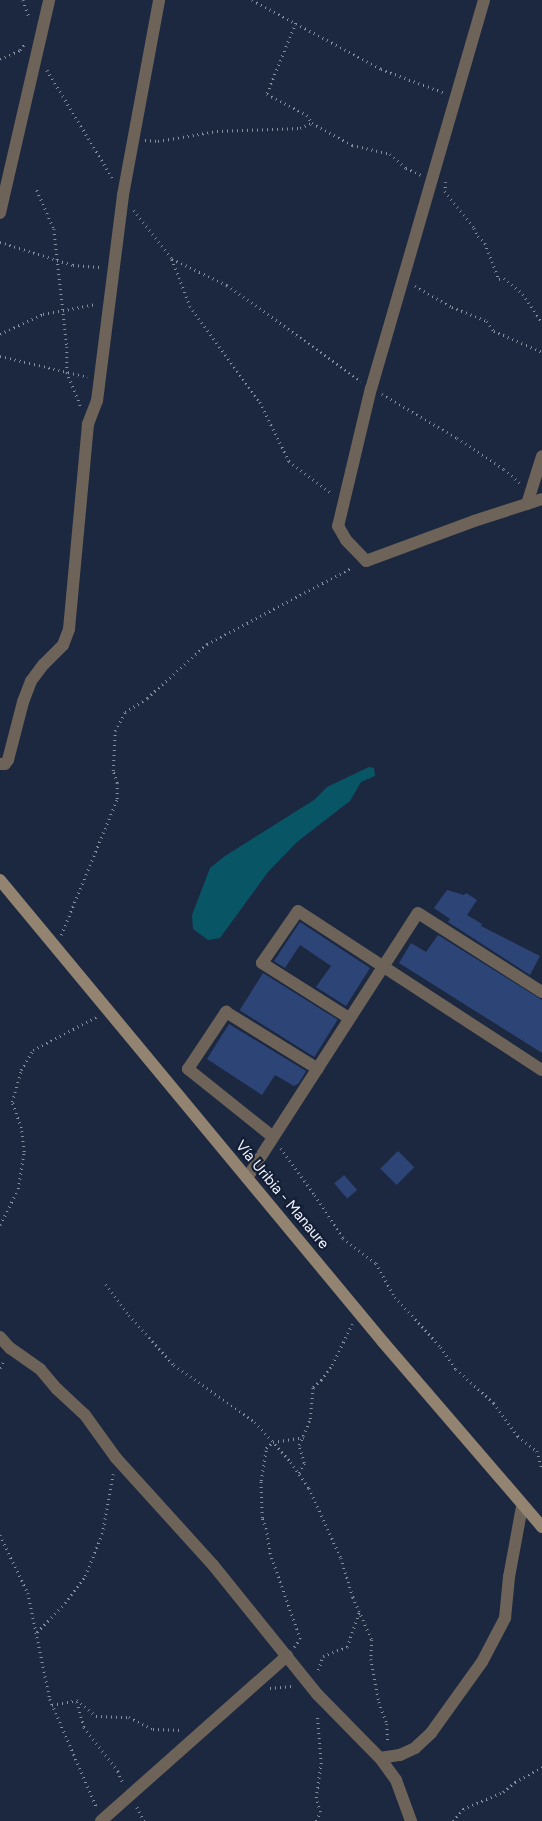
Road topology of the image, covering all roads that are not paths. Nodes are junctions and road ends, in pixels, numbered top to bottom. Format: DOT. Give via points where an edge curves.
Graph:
graph roads {
  1 [pos="49,0"];
  2 [pos="159,0"];
  3 [pos="484,0"];
  4 [pos="0,213"];
  5 [pos="542,456"];
  6 [pos="529,498"];
  7 [pos="542,500"];
  8 [pos="0,764"];
  9 [pos="0,880"];
  10 [pos="383,967"];
  11 [pos="542,992"];
  12 [pos="350,1018"];
  13 [pos="318,1069"];
  14 [pos="542,1070"];
  15 [pos="273,1137"];
  16 [pos="247,1178"];
  17 [pos="0,1337"];
  18 [pos="522,1506"];
  19 [pos="542,1527"];
  20 [pos="287,1656"];
  21 [pos="380,1758"];
  22 [pos="101,1821"];
  23 [pos="411,1821"];
  1 -- 4 [label="street"];
  2 -- 8 [label="street" via="123,195 97,401 88,424 69,629 63,645 31,681 22,702 8,760"];
  3 -- 6 [label="street" via="371,388 338,526 366,561"];
  5 -- 6 [label="street"];
  6 -- 7 [label="street"];
  9 -- 16 [label="main road, Vía Uribia - Manaure"];
  10 -- 11 [label="street" via="418,913"];
  10 -- 12 [label="street"];
  10 -- 12 [label="street" via="298,911 262,963"];
  10 -- 14 [label="street"];
  12 -- 13 [label="street"];
  13 -- 15 [label="street"];
  13 -- 15 [label="street" via="226,1012 188,1070"];
  15 -- 16 [label="street"];
  16 -- 18 [label="main road, Vía Uribia - Manaure"];
  17 -- 20 [label="street" via="40,1369 85,1415 116,1458 213,1566"];
  18 -- 19 [label="main road, Vía Uribia - Manaure"];
  18 -- 21 [label="street" via="505,1618 482,1662 431,1733 415,1748 400,1755"];
  20 -- 21 [label="street" via="312,1688"];
  20 -- 22 [label="street"];
  21 -- 23 [label="street" via="396,1780"];
}
